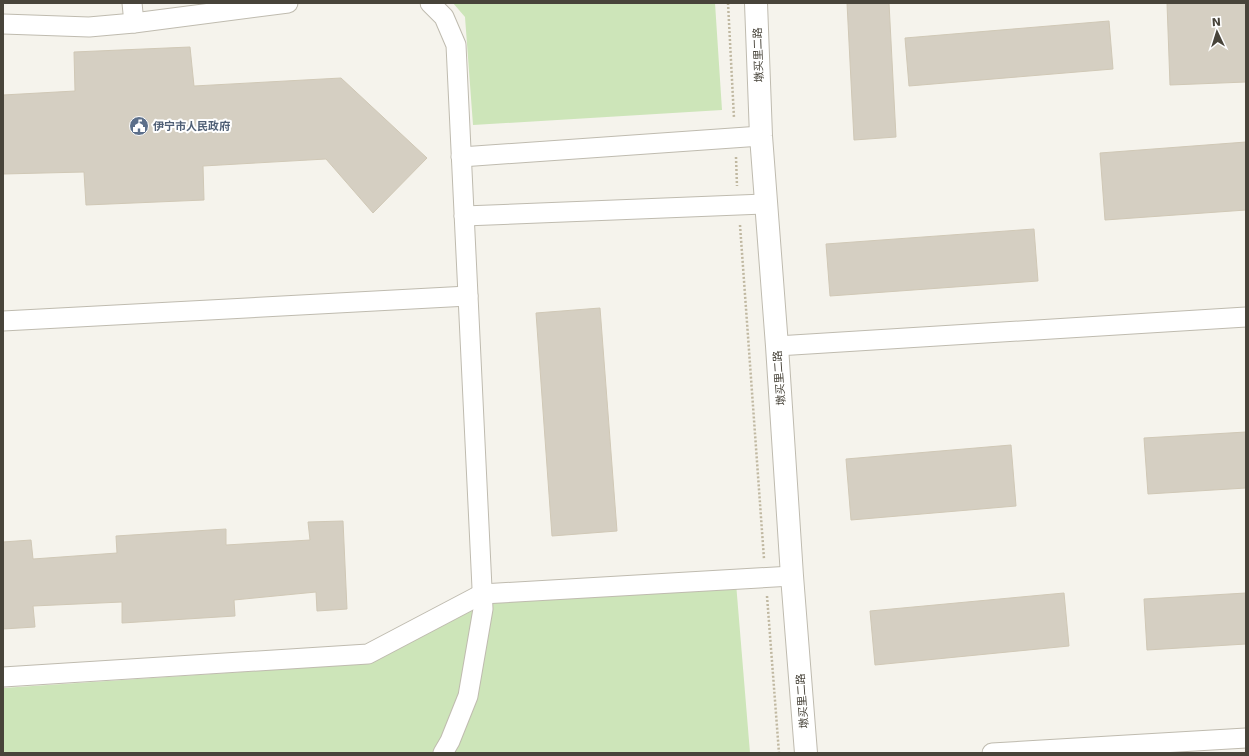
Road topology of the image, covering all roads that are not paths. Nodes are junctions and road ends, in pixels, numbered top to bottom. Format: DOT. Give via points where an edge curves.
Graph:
graph roads {
  1 [pos="132,3"];
  2 [pos="288,3"];
  3 [pos="430,3"];
  4 [pos="756,3"];
  5 [pos="134,23"];
  6 [pos="3,24"];
  7 [pos="761,136"];
  8 [pos="461,157"];
  9 [pos="766,204"];
  10 [pos="464,216"];
  11 [pos="468,296"];
  12 [pos="1246,317"];
  13 [pos="3,321"];
  14 [pos="777,346"];
  15 [pos="792,576"];
  16 [pos="482,594"];
  17 [pos="3,677"];
  18 [pos="1246,738"];
  19 [pos="443,753"];
  20 [pos="806,753"];
  21 [pos="992,753"];
  1 -- 5 [label="street"];
  2 -- 5 [label="street"];
  3 -- 8 [label="street" via="444,17 456,45"];
  4 -- 7 [label="street, 墩买里二路"];
  5 -- 6 [label="street" via="89,27"];
  7 -- 8 [label="street"];
  7 -- 9 [label="street, 墩买里二路"];
  8 -- 10 [label="street"];
  9 -- 10 [label="street"];
  9 -- 14 [label="street, 墩买里二路"];
  10 -- 11 [label="street"];
  11 -- 13 [label="street"];
  11 -- 16 [label="street"];
  12 -- 14 [label="street"];
  14 -- 15 [label="street, 墩买里二路"];
  15 -- 16 [label="street"];
  15 -- 20 [label="street, 墩买里二路"];
  16 -- 17 [label="street" via="368,654"];
  16 -- 19 [label="street" via="483,609 468,696"];
  18 -- 21 [label="street"];
}
